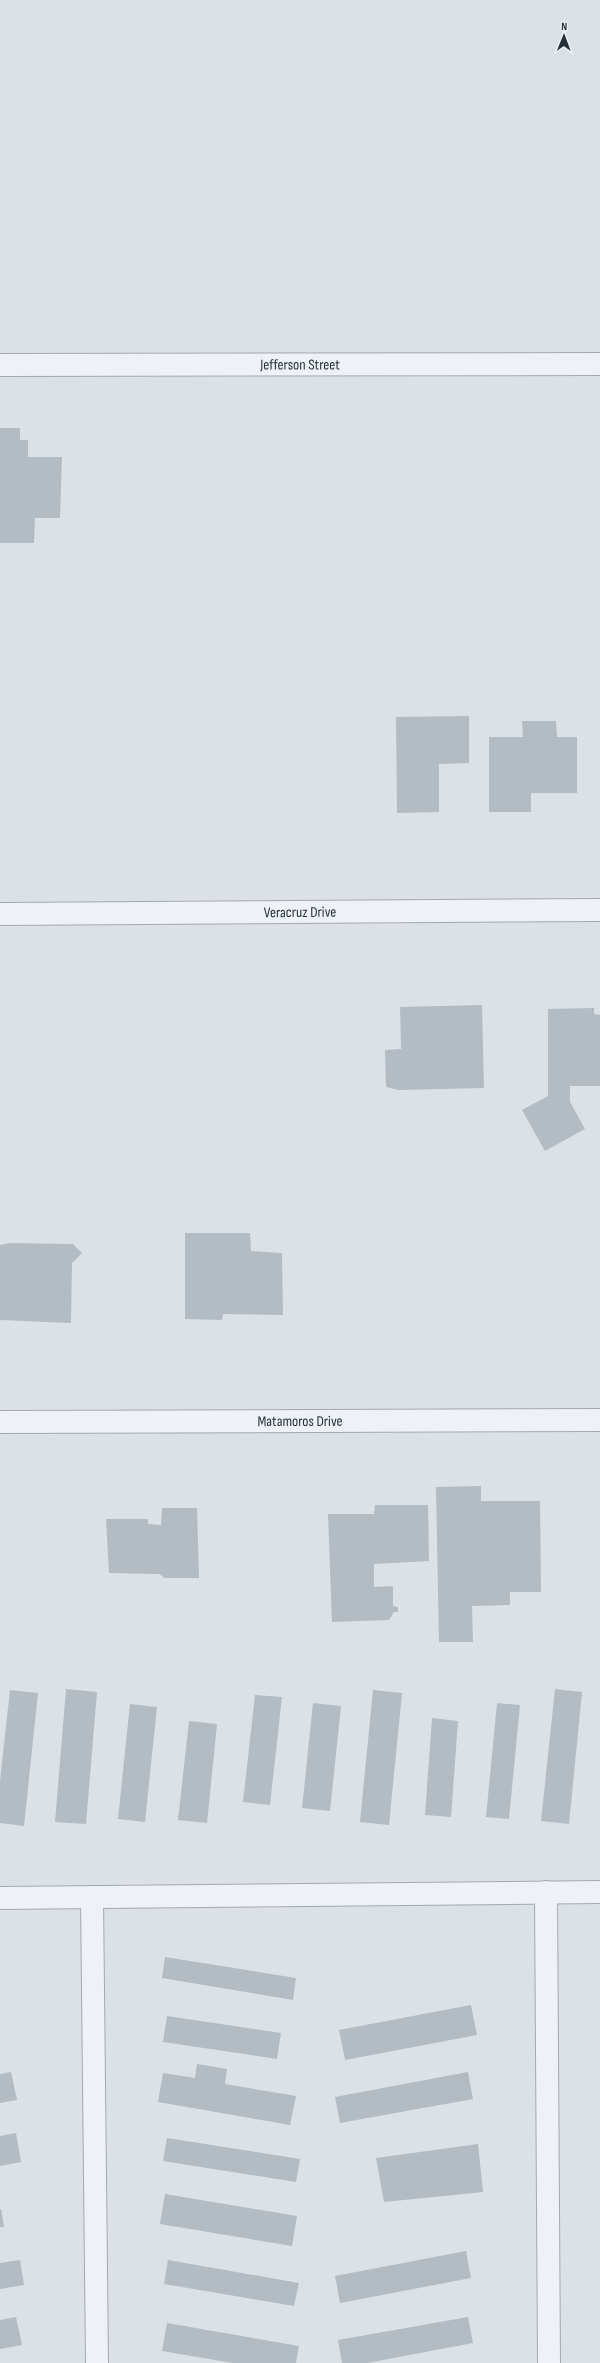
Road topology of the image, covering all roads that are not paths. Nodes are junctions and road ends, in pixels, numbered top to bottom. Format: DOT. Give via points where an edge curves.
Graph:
graph roads {
  1 [pos="600,364"];
  2 [pos="0,365"];
  3 [pos="600,910"];
  4 [pos="0,914"];
  5 [pos="600,1420"];
  6 [pos="0,1422"];
  7 [pos="546,1892"];
  8 [pos="600,1892"];
  9 [pos="92,1897"];
  10 [pos="0,1898"];
  11 [pos="97,2363"];
  12 [pos="549,2363"];
  1 -- 2 [label="street, Jefferson Street"];
  3 -- 4 [label="street, Veracruz Drive"];
  5 -- 6 [label="street, Matamoros Drive"];
  7 -- 8 [label="street"];
  7 -- 9 [label="street"];
  7 -- 12 [label="street"];
  9 -- 10 [label="street"];
  9 -- 11 [label="street"];
}
